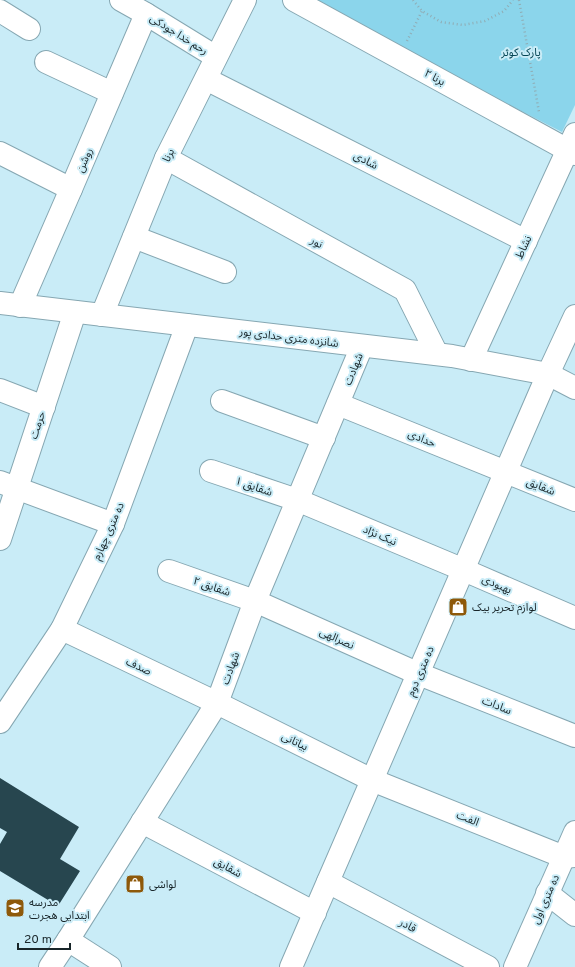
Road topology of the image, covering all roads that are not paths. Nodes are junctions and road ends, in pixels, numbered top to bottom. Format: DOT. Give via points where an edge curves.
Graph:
graph roads {
  1 [pos="121,0"];
  2 [pos="246,0"];
  3 [pos="294,0"];
  4 [pos="0,10"];
  5 [pos="146,14"];
  6 [pos="29,29"];
  7 [pos="216,57"];
  8 [pos="46,62"];
  9 [pos="206,79"];
  10 [pos="112,93"];
  11 [pos="572,146"];
  12 [pos="0,153"];
  13 [pos="166,158"];
  14 [pos="71,189"];
  15 [pos="134,237"];
  16 [pos="526,241"];
  17 [pos="225,272"];
  18 [pos="10,304"];
  19 [pos="75,312"];
  20 [pos="102,315"];
  21 [pos="575,316"];
  22 [pos="187,325"];
  23 [pos="362,346"];
  24 [pos="437,354"];
  25 [pos="472,360"];
  26 [pos="548,374"];
  27 [pos="575,388"];
  28 [pos="0,390"];
  29 [pos="222,401"];
  30 [pos="338,404"];
  31 [pos="44,407"];
  32 [pos="324,438"];
  33 [pos="211,471"];
  34 [pos="506,472"];
  35 [pos="8,486"];
  36 [pos="297,500"];
  37 [pos="575,500"];
  38 [pos="113,524"];
  39 [pos="0,539"];
  40 [pos="464,570"];
  41 [pos="169,571"];
  42 [pos="255,601"];
  43 [pos="575,618"];
  44 [pos="62,629"];
  45 [pos="419,674"];
  46 [pos="217,703"];
  47 [pos="0,722"];
  48 [pos="575,736"];
  49 [pos="372,780"];
  50 [pos="142,822"];
  51 [pos="575,832"];
  52 [pos="569,856"];
  53 [pos="328,882"];
  54 [pos="547,893"];
  55 [pos="315,913"];
  56 [pos="575,915"];
  57 [pos="68,940"];
  58 [pos="50,967"];
  59 [pos="110,967"];
  60 [pos="291,967"];
  61 [pos="488,967"];
  62 [pos="514,967"];
  1 -- 5 [label="street, رحم خدا جودکی"];
  2 -- 7 [label="street, برنا"];
  3 -- 11 [label="street, برنا ۲" via="543,137"];
  4 -- 6 [label="street"];
  5 -- 7 [label="street, رحم خدا جودکی"];
  5 -- 10 [label="street, روشن"];
  7 -- 9 [label="street, برنا"];
  8 -- 10 [label="street"];
  9 -- 13 [label="street, برنا"];
  9 -- 16 [label="street, شادی"];
  10 -- 14 [label="street, روشن"];
  11 -- 16 [label="street, نشاط"];
  12 -- 14 [label="street"];
  13 -- 15 [label="street, برنا"];
  13 -- 24 [label="street, نور" via="405,290"];
  14 -- 18 [label="street, روشن"];
  15 -- 17 [label="street"];
  15 -- 20 [label="street, برنا"];
  16 -- 25 [label="street, نشاط"];
  18 -- 19 [label="street, شانزده متری حدادی پور"];
  19 -- 20 [label="street, شانزده متری حدادی پور"];
  19 -- 31 [label="street, حرمت"];
  20 -- 22 [label="street, شانزده متری حدادی پور"];
  21 -- 26 [label="street, ده متری دوم"];
  22 -- 23 [label="street, شانزده متری حدادی پور"];
  22 -- 38 [label="street, ده متری چهارم"];
  23 -- 24 [label="street, شانزده متری حدادی پور"];
  23 -- 30 [label="street, شهادت"];
  24 -- 25 [label="street, شانزده متری حدادی پور"];
  25 -- 26 [label="street, شانزده متری حدادی پور"];
  26 -- 27 [label="street, شانزده متری حدادی پور"];
  26 -- 34 [label="street, ده متری دوم"];
  28 -- 31 [label="street"];
  29 -- 32 [label="street"];
  30 -- 32 [label="street, شهادت"];
  30 -- 34 [label="street, حدادی"];
  31 -- 35 [label="street, حرمت"];
  32 -- 36 [label="street, شهادت"];
  33 -- 36 [label="street, شقایق ۱"];
  34 -- 37 [label="street, شقایق"];
  34 -- 40 [label="street, ده متری دوم"];
  35 -- 38 [label="street"];
  35 -- 39 [label="street, حرمت"];
  36 -- 40 [label="street, نیک نژاد"];
  36 -- 42 [label="street, شهادت"];
  38 -- 44 [label="street, ده متری چهارم"];
  40 -- 43 [label="street, بهبودی"];
  40 -- 45 [label="street, ده متری دوم"];
  41 -- 42 [label="street, شقایق ۲"];
  42 -- 45 [label="street, نصرالهی"];
  42 -- 46 [label="street, شهادت"];
  44 -- 46 [label="street, صدف"];
  44 -- 47 [label="street, ده متری چهارم"];
  45 -- 48 [label="street, سادات"];
  45 -- 49 [label="street, ده متری دوم"];
  46 -- 49 [label="street, بیاتانی"];
  46 -- 50 [label="street, شهادت"];
  49 -- 52 [label="street, الفت"];
  49 -- 53 [label="street, ده متری دوم"];
  50 -- 55 [label="street, شقایق"];
  50 -- 57 [label="street, شهادت"];
  51 -- 52 [label="street, ده متری اول"];
  52 -- 54 [label="street, ده متری اول"];
  53 -- 55 [label="street, ده متری دوم"];
  53 -- 61 [label="street, قادر"];
  54 -- 56 [label="street"];
  54 -- 62 [label="street, ده متری اول"];
  55 -- 60 [label="street, ده متری دوم"];
  57 -- 58 [label="street, شهادت"];
  57 -- 59 [label="street"];
}
